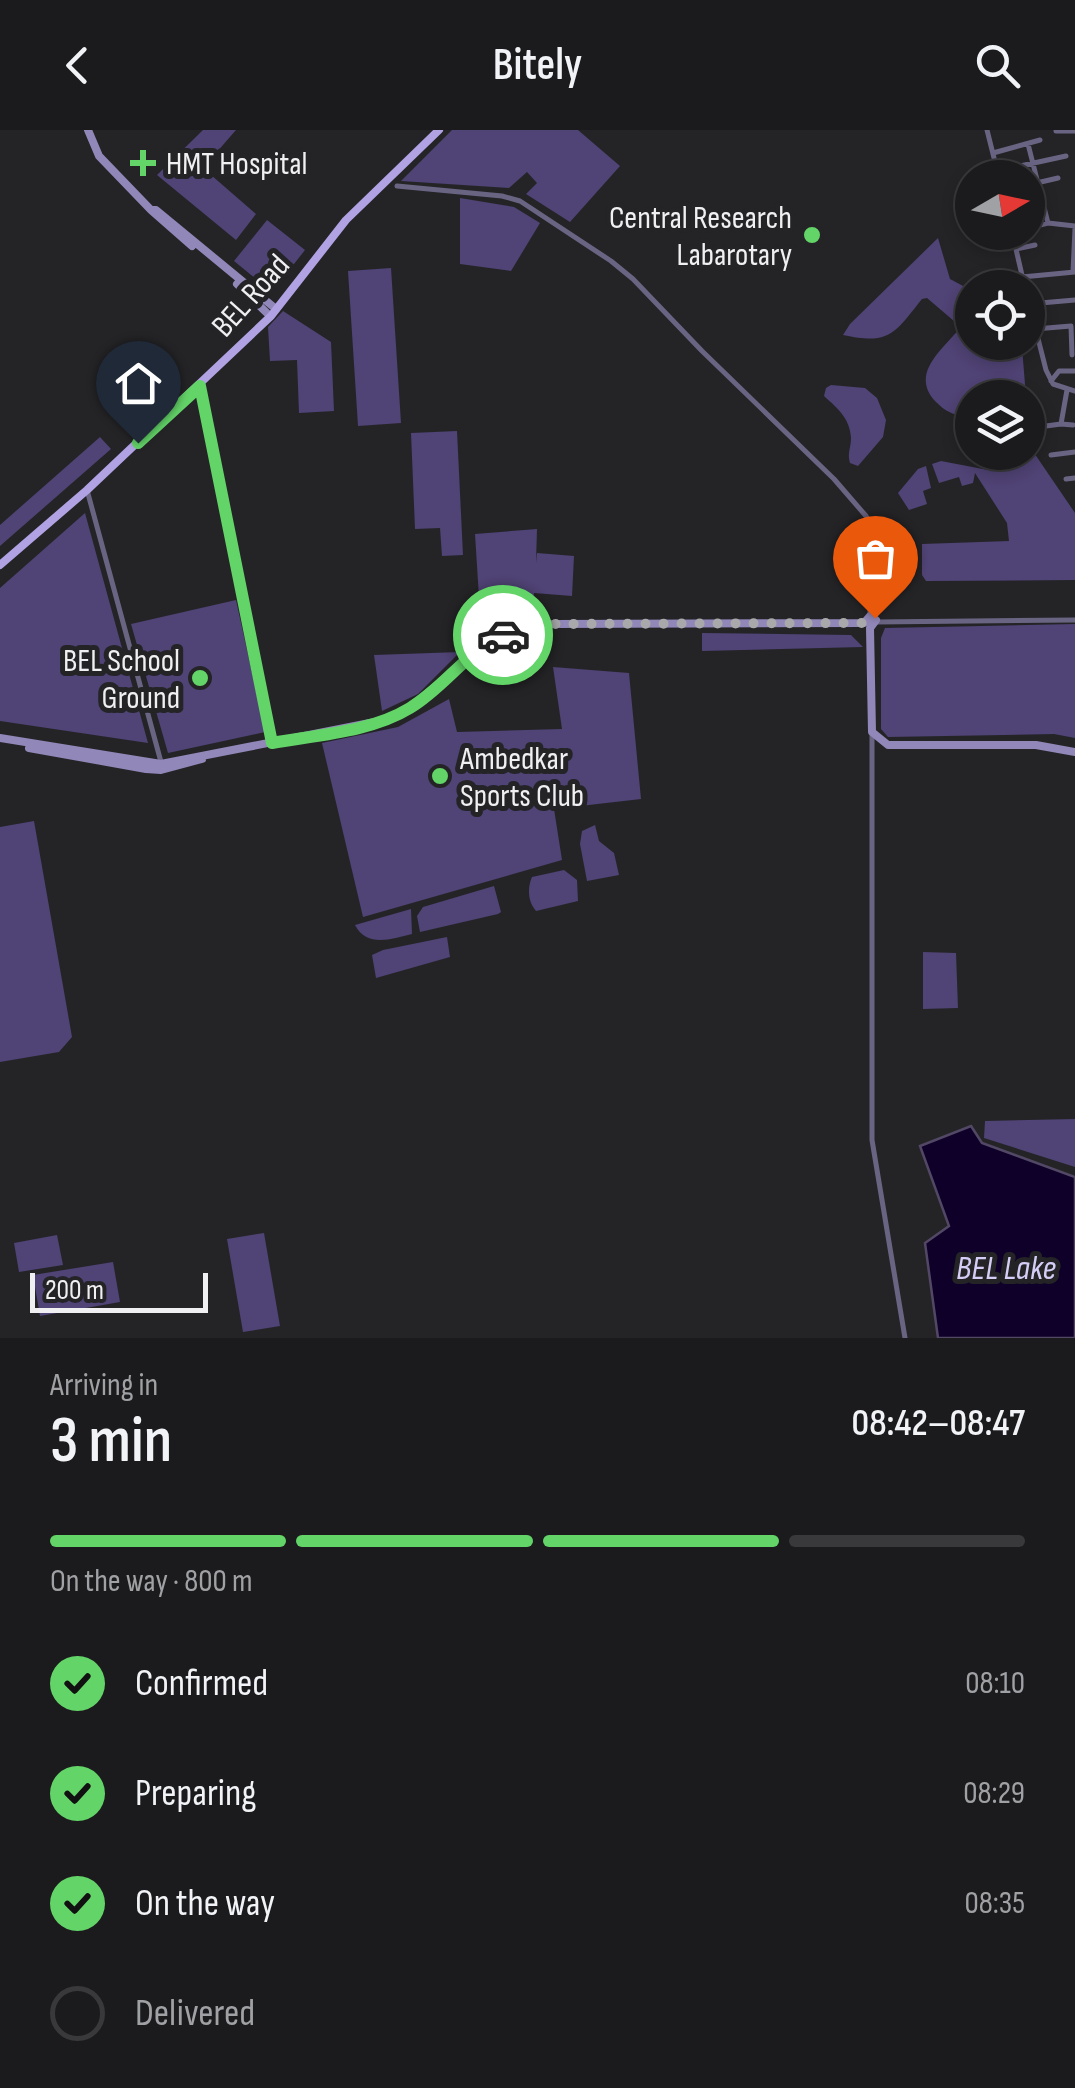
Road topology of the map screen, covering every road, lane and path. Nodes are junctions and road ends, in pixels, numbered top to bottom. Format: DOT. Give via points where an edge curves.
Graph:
graph roads {
  1 [pos="88,130"];
  2 [pos="439,130"];
  3 [pos="987,130"];
  4 [pos="1075,130"];
  5 [pos="1056,131"];
  6 [pos="1040,140"];
  7 [pos="1028,144"];
  8 [pos="993,153"];
  9 [pos="1066,156"];
  10 [pos="995,160"];
  11 [pos="1032,160"];
  12 [pos="1044,160"];
  13 [pos="1058,178"];
  14 [pos="1045,181"];
  15 [pos="397,186"];
  16 [pos="152,210"];
  17 [pos="1045,211"];
  18 [pos="1048,223"];
  19 [pos="1045,224"];
  20 [pos="1075,227"];
  21 [pos="1074,272"];
  22 [pos="1045,275"];
  23 [pos="1075,300"];
  24 [pos="1045,301"];
  25 [pos="273,313"];
  26 [pos="1045,328"];
  27 [pos="1072,355"];
  28 [pos="1045,360"];
  29 [pos="1075,371"];
  30 [pos="1052,381"];
  31 [pos="200,386"];
  32 [pos="1067,390"];
  33 [pos="1075,392"];
  34 [pos="1061,424"];
  35 [pos="1072,425"];
  36 [pos="1046,426"];
  37 [pos="1075,452"];
  38 [pos="1051,455"];
  39 [pos="1075,478"];
  40 [pos="1066,479"];
  41 [pos="87,490"];
  42 [pos="0,565"];
  43 [pos="1075,620"];
  44 [pos="870,622"];
  45 [pos="872,732"];
  46 [pos="0,740"];
  47 [pos="272,743"];
  48 [pos="1075,752"];
  49 [pos="161,767"];
  50 [pos="905,1338"];
  1 -- 16 [label="main road" via="99,156"];
  2 -- 25 [label="main road, BEL Road" via="346,220"];
  3 -- 8 [label="street"];
  4 -- 5 [label="street"];
  6 -- 7 [label="street"];
  7 -- 8 [label="street"];
  7 -- 11 [label="street"];
  8 -- 10 [label="street"];
  9 -- 12 [label="street"];
  13 -- 14 [label="street"];
  15 -- 44 [label="street" via="520,201 624,271 866,516"];
  16 -- 25 [label="main road"];
  16 -- 25 [label="main road"];
  17 -- 18 [label="street"];
  18 -- 19 [label="street"];
  18 -- 20 [label="street"];
  20 -- 21 [label="street"];
  21 -- 22 [label="street"];
  23 -- 24 [label="street"];
  25 -- 31 [label="main road, BEL Road"];
  26 -- 27 [label="street" via="1071,326"];
  28 -- 30 [label="street"];
  29 -- 30 [label="street" via="1063,369"];
  30 -- 32 [label="street"];
  31 -- 41 [label="main road, BEL Road"];
  31 -- 47 [label="street"];
  32 -- 33 [label="street"];
  32 -- 34 [label="street"];
  34 -- 35 [label="street"];
  34 -- 36 [label="street"];
  37 -- 38 [label="street"];
  39 -- 40 [label="street"];
  41 -- 42 [label="main road, BEL Road"];
  41 -- 49 [label="street"];
  43 -- 44 [label="street"];
  44 -- 45 [label="main road"];
  44 -- 47 [label="main road" via="533,626 489,641 390,719"];
  45 -- 48 [label="main road" via="888,745 1036,745"];
  45 -- 50 [label="street" via="872,1140"];
  46 -- 49 [label="main road"];
  47 -- 49 [label="main road"];
}
